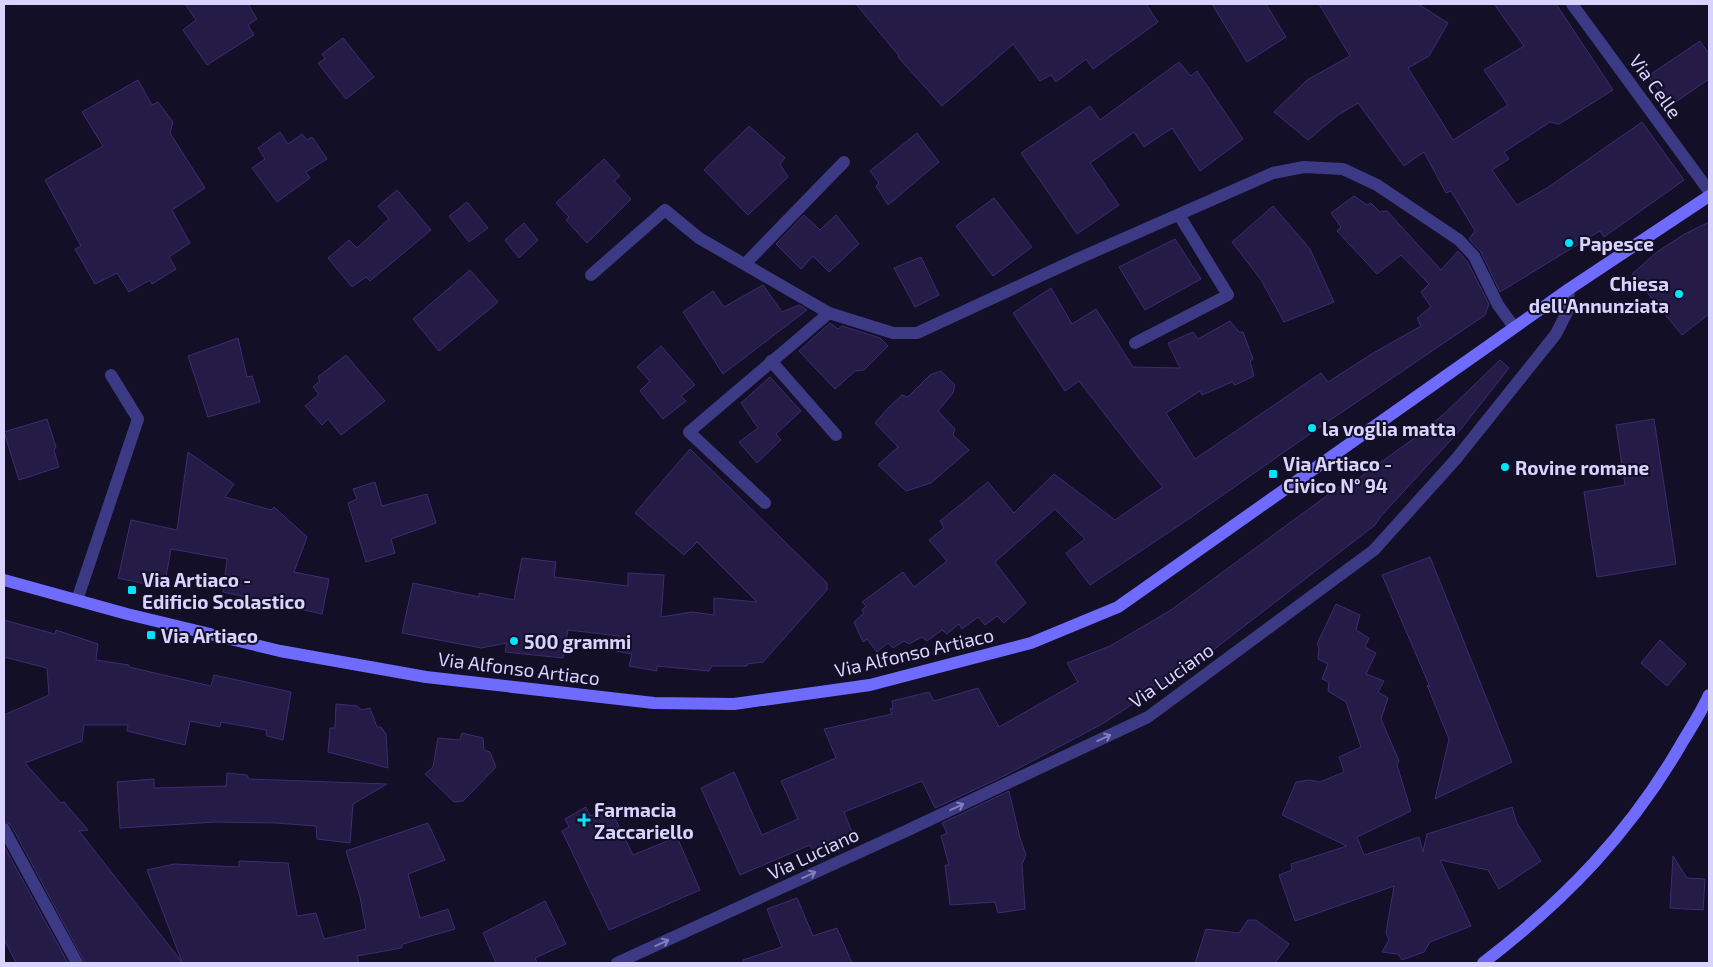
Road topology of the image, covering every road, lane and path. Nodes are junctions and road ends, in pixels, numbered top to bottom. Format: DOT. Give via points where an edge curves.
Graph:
graph roads {
  1 [pos="1572,4"];
  2 [pos="844,162"];
  3 [pos="1709,191"];
  4 [pos="1709,196"];
  5 [pos="1179,215"];
  6 [pos="745,264"];
  7 [pos="591,275"];
  8 [pos="1569,289"];
  9 [pos="830,313"];
  10 [pos="1514,327"];
  11 [pos="1135,343"];
  12 [pos="771,362"];
  13 [pos="111,375"];
  14 [pos="836,435"];
  15 [pos="765,503"];
  16 [pos="4,580"];
  17 [pos="77,600"];
  18 [pos="1709,695"];
  19 [pos="4,829"];
  20 [pos="77,963"];
  21 [pos="617,963"];
  22 [pos="1483,963"];
  1 -- 3 [label="street, Via Celle"];
  2 -- 6 [label="street"];
  4 -- 8 [label="main road, Via Alfonso Artiaco"];
  5 -- 9 [label="street" via="917,333 893,332"];
  5 -- 10 [label="street" via="1273,173 1304,167 1344,169 1377,185 1459,240 1474,256 1498,305"];
  5 -- 11 [label="street" via="1228,295"];
  6 -- 7 [label="street" via="699,238 665,210"];
  6 -- 9 [label="street"];
  8 -- 10 [label="main road, Via Alfonso Artiaco"];
  21 -- 8 [label="street, Via Luciano, one-way" via="1148,717 1374,550 1456,459 1556,334 1567,312"];
  9 -- 12 [label="street"];
  10 -- 17 [label="main road, Via Alfonso Artiaco" via="1118,607 1031,643 870,685 734,704 654,703 426,676 290,653"];
  12 -- 14 [label="street"];
  12 -- 15 [label="street" via="689,432"];
  13 -- 17 [label="street" via="138,419"];
  16 -- 17 [label="main road, Via Alfonso Artiaco"];
  18 -- 22 [label="main road" via="1652,792 1622,832 1569,890"];
  19 -- 20 [label="street"];
}
